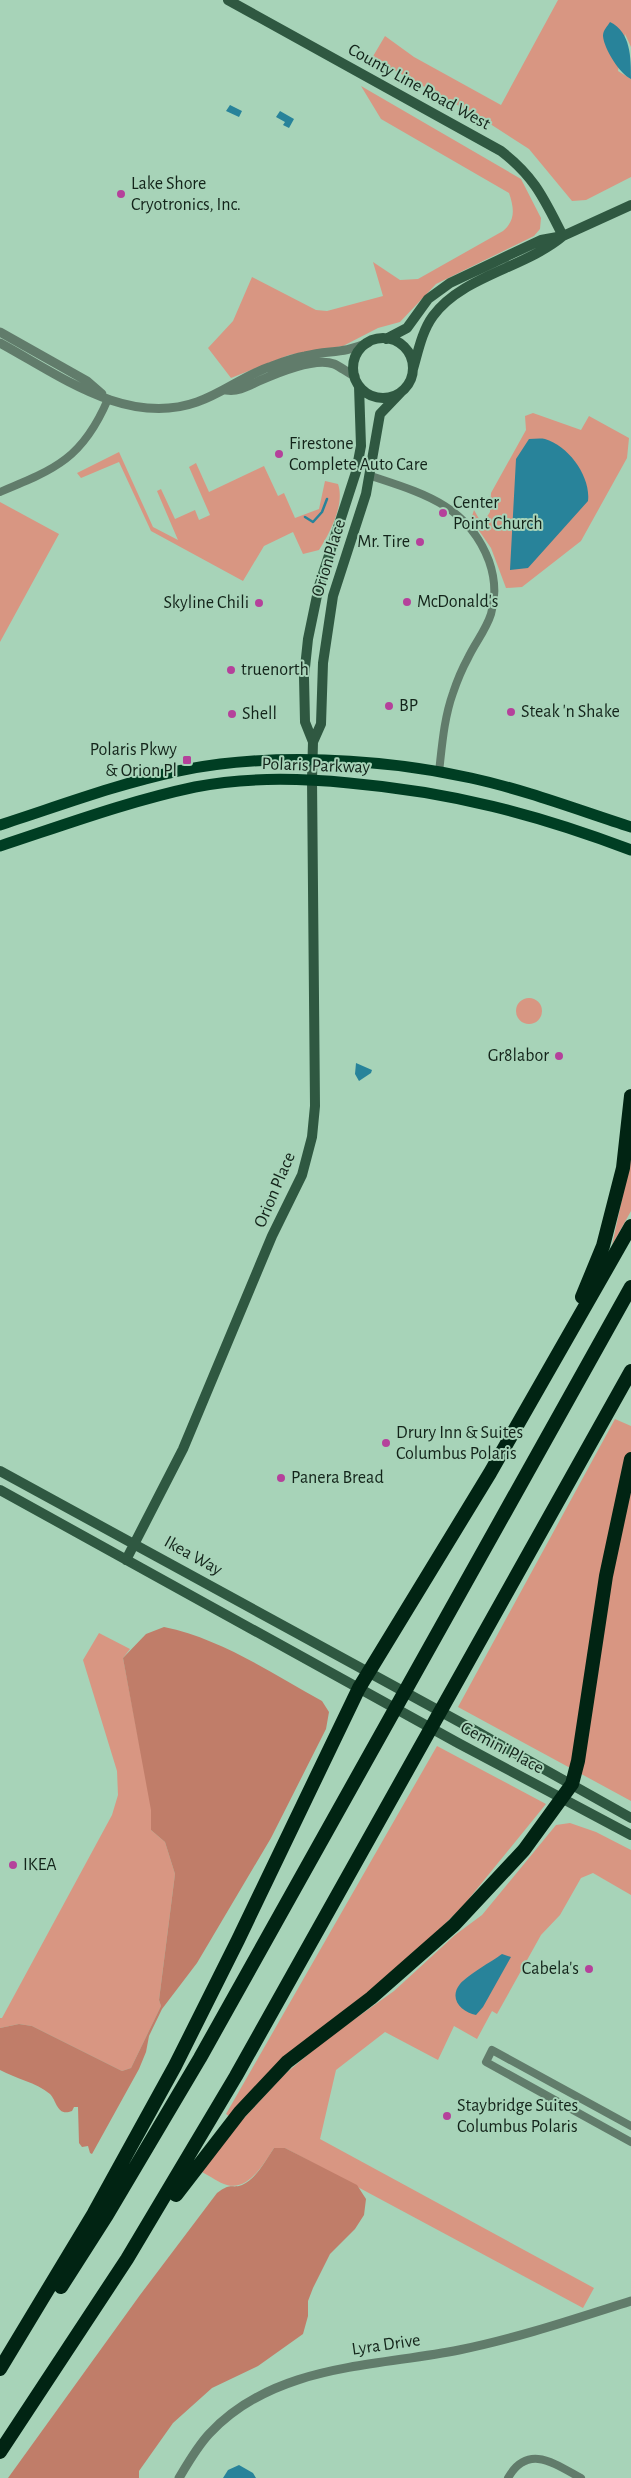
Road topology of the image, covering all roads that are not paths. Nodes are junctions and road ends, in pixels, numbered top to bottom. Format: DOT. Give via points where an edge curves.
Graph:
graph roads {
  1 [pos="228,0"];
  2 [pos="629,207"];
  3 [pos="563,236"];
  4 [pos="0,332"];
  5 [pos="386,339"];
  6 [pos="368,342"];
  7 [pos="0,343"];
  8 [pos="413,369"];
  9 [pos="357,381"];
  10 [pos="226,390"];
  11 [pos="401,392"];
  12 [pos="108,399"];
  13 [pos="362,418"];
  14 [pos="370,476"];
  15 [pos="0,492"];
  16 [pos="313,742"];
  17 [pos="312,760"];
  18 [pos="439,772"];
  19 [pos="312,779"];
  20 [pos="0,825"];
  21 [pos="631,827"];
  22 [pos="0,846"];
  23 [pos="631,850"];
  24 [pos="631,1096"];
  25 [pos="631,1226"];
  26 [pos="631,1286"];
  27 [pos="560,1350"];
  28 [pos="631,1371"];
  29 [pos="631,1459"];
  30 [pos="0,1471"];
  31 [pos="0,1490"];
  32 [pos="136,1544"];
  33 [pos="126,1560"];
  34 [pos="368,1672"];
  35 [pos="359,1688"];
  36 [pos="572,1784"];
  37 [pos="562,1799"];
  38 [pos="631,1818"];
  39 [pos="631,1835"];
  40 [pos="631,2126"];
  41 [pos="631,2142"];
  42 [pos="127,2259"];
  43 [pos="631,2300"];
  44 [pos="0,2369"];
  45 [pos="0,2380"];
  46 [pos="0,2452"];
  47 [pos="179,2478"];
  48 [pos="508,2478"];
  49 [pos="581,2478"];
  1 -- 3 [label="main road, County Line Road West" via="501,151 534,181"];
  2 -- 3 [label="main road"];
  3 -- 5 [label="main road" via="534,244 439,289 407,328"];
  3 -- 8 [label="main road" via="547,249 446,302 429,323"];
  4 -- 12 [label="street" via="87,380"];
  5 -- 6 [label="main road"];
  5 -- 8 [label="main road" via="402,346 412,360"];
  6 -- 9 [label="main road" via="356,357"];
  6 -- 10 [label="street" via="349,351 306,355 269,367"];
  7 -- 12 [label="street"];
  8 -- 11 [label="main road"];
  9 -- 10 [label="street" via="333,364 305,365 236,391"];
  9 -- 11 [label="main road" via="366,393 375,397 384,398"];
  9 -- 13 [label="main road, Orion Place"];
  10 -- 12 [label="street" via="169,410 141,409"];
  11 -- 14 [label="main road, Orion Place" via="380,414"];
  12 -- 15 [label="street" via="87,439 68,459"];
  13 -- 14 [label="main road"];
  13 -- 16 [label="main road, Orion Place" via="356,472 318,586 308,639 304,678 305,722"];
  14 -- 16 [label="main road, Orion Place" via="333,596 323,663 322,724"];
  14 -- 18 [label="street" via="424,494 459,516 481,542 491,568 494,593 491,614 452,695"];
  16 -- 17 [label="main road, Orion Place"];
  17 -- 18 [label="main road, Polaris Parkway"];
  17 -- 19 [label="main road, Orion Place"];
  17 -- 20 [label="main road, Polaris Parkway" via="265,760 180,771 104,790"];
  18 -- 21 [label="main road, Polaris Parkway" via="507,787"];
  19 -- 22 [label="main road, Polaris Parkway" via="237,781 196,787"];
  19 -- 23 [label="main road, Polaris Parkway" via="417,789 466,798 539,818"];
  19 -- 32 [label="main road, Orion Place" via="315,1087 312,1137 302,1175 272,1236 183,1449"];
  24 -- 27 [label="highway" via="623,1168 603,1246"];
  25 -- 27 [label="highway"];
  26 -- 45 [label="highway" via="190,2075 107,2215"];
  27 -- 34 [label="highway" via="490,1473"];
  28 -- 42 [label="highway" via="236,2076"];
  29 -- 36 [label="highway" via="606,1576"];
  30 -- 32 [label="main road, Ikea Way"];
  31 -- 33 [label="main road, Ikea Way"];
  32 -- 33 [label="main road, Orion Place"];
  32 -- 34 [label="main road, Ikea Way"];
  33 -- 35 [label="main road, Ikea Way"];
  34 -- 35 [label="highway"];
  34 -- 36 [label="main road, Gemini Place"];
  35 -- 37 [label="main road, Gemini Place"];
  35 -- 44 [label="highway" via="175,2066 90,2221"];
  36 -- 37 [label="highway"];
  36 -- 38 [label="main road, Gemini Place"];
  37 -- 39 [label="main road, Gemini Place"];
  37 -- 42 [label="highway" via="524,1850 454,1925 371,1998 287,2062 229,2126"];
  40 -- 41 [label="street" via="492,2050 486,2062"];
  42 -- 46 [label="highway"];
  43 -- 47 [label="street, Lyra Drive" via="499,2341 338,2369 287,2382 252,2400 210,2434"];
  48 -- 49 [label="street" via="515,2468 530,2459 548,2460"];
}
